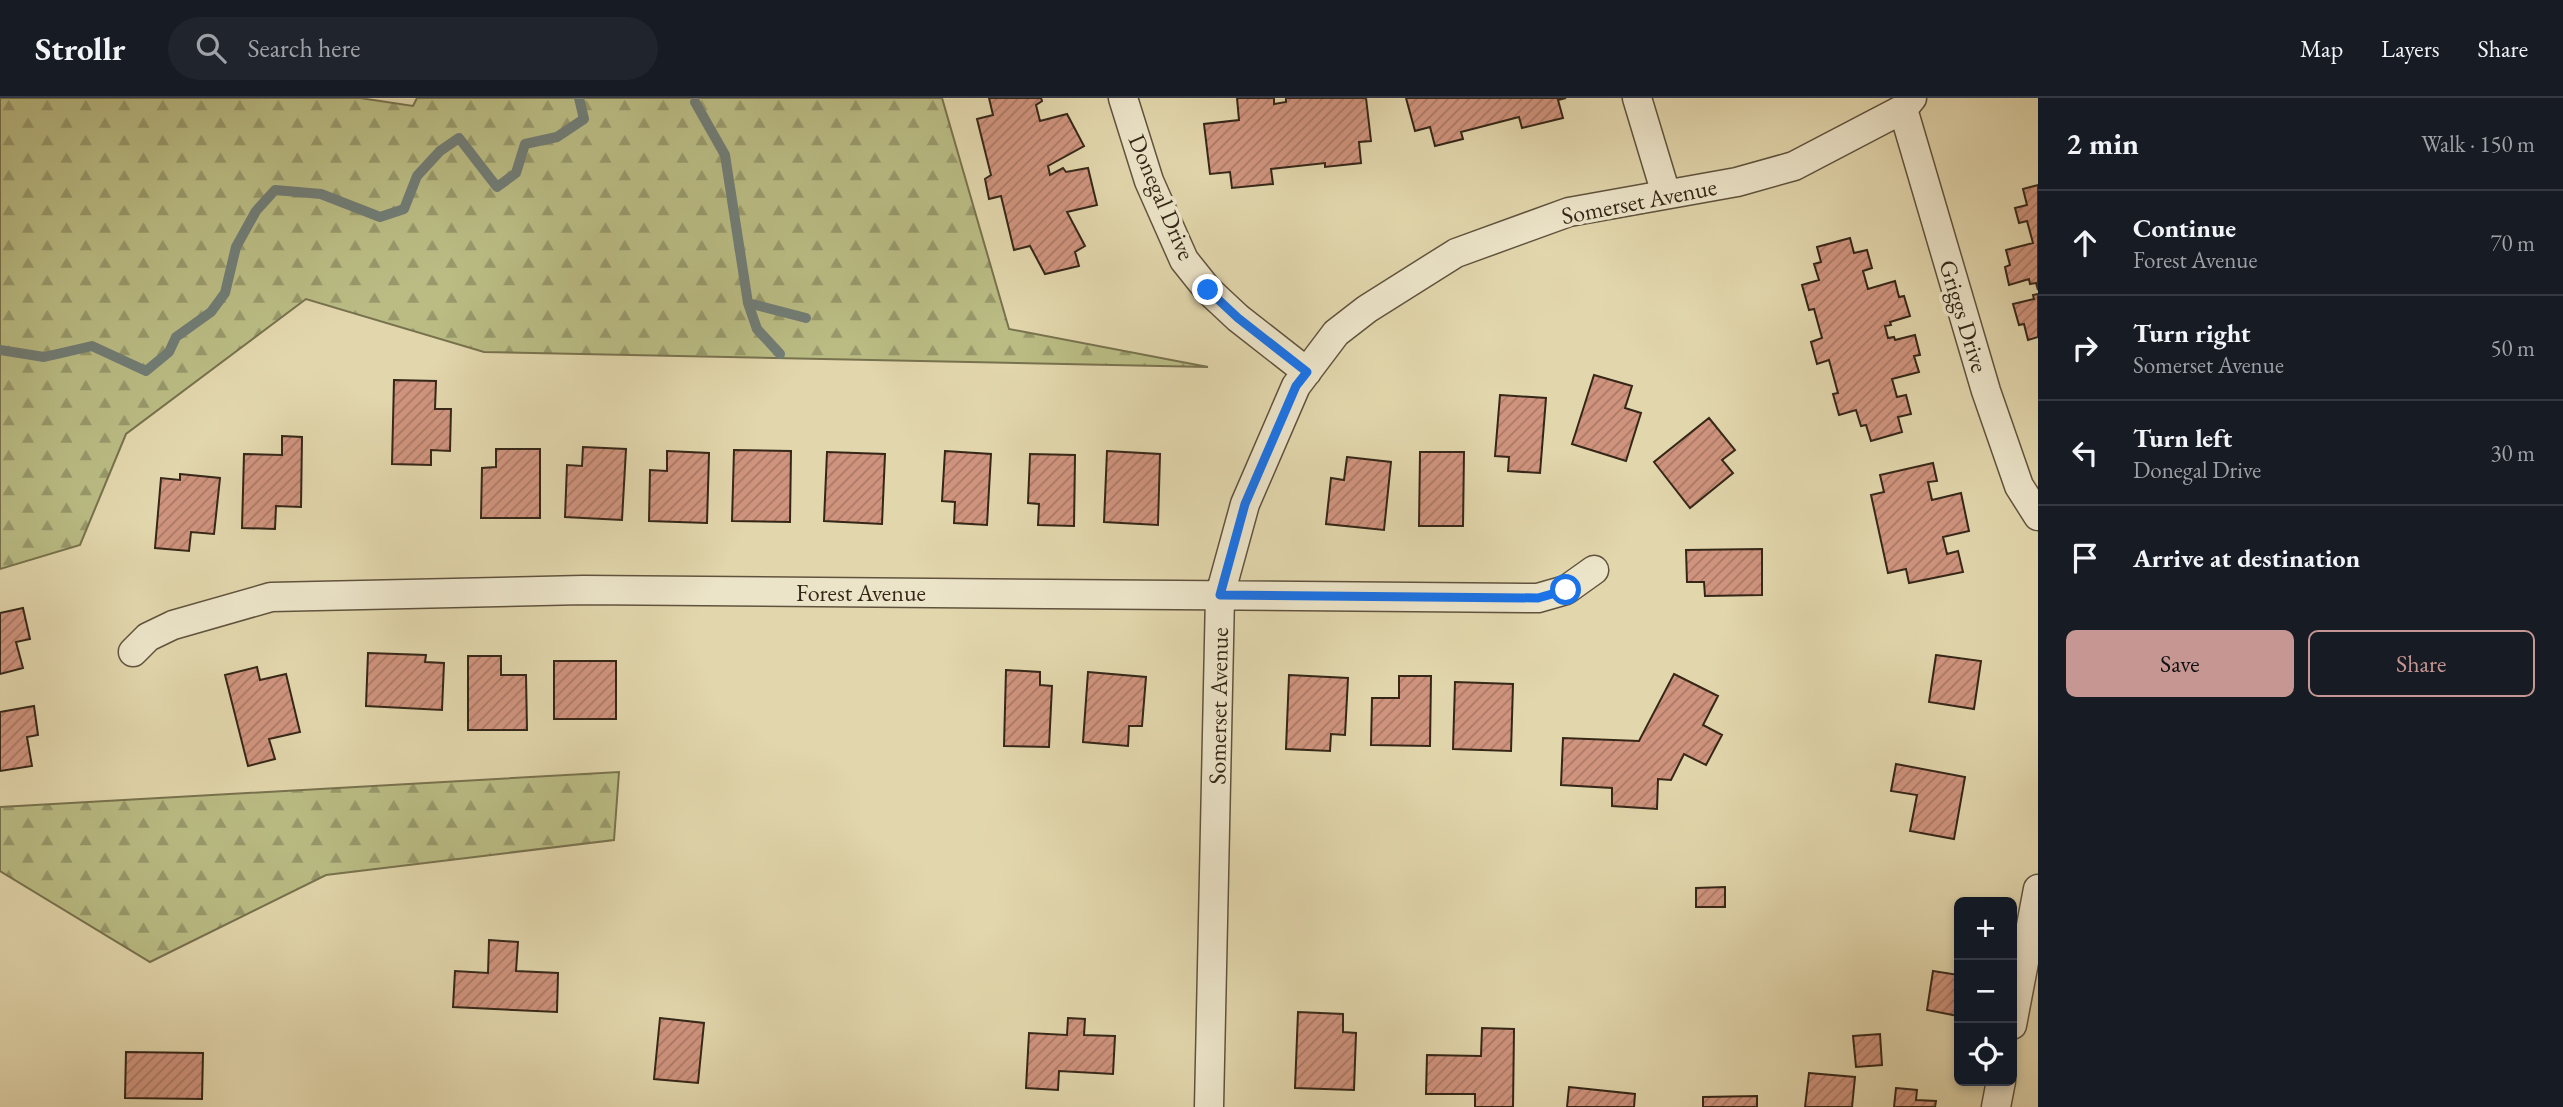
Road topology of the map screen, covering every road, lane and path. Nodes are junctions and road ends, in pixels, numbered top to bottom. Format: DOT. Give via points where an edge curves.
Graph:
graph roads {
  1 [pos="1123,98"];
  2 [pos="1637,98"];
  3 [pos="1907,104"];
  4 [pos="1666,194"];
  5 [pos="1307,372"];
  6 [pos="2038,516"];
  7 [pos="1594,570"];
  8 [pos="1220,595"];
  9 [pos="133,652"];
  10 [pos="2038,889"];
  11 [pos="2012,1023"];
  12 [pos="2000,1086"];
  13 [pos="1209,1107"];
  14 [pos="1996,1107"];
  1 -- 5 [label="street, Donegal Drive" via="1149,181 1184,260 1238,318"];
  2 -- 4 [label="street"];
  3 -- 4 [label="street, Somerset Avenue" via="1794,166"];
  3 -- 6 [label="street, Griggs Drive" via="1986,391 2019,486"];
  4 -- 5 [label="street, Somerset Avenue" via="1569,212 1456,253 1336,333"];
  5 -- 8 [label="street, Somerset Avenue" via="1296,386 1245,504"];
  7 -- 8 [label="street, Forest Avenue" via="1566,590 1538,598"];
  8 -- 9 [label="street, Forest Avenue" via="583,590 271,597 173,625 148,637"];
  8 -- 13 [label="street, Somerset Avenue"];
  10 -- 11 [label="street"];
  12 -- 14 [label="street"];
}
